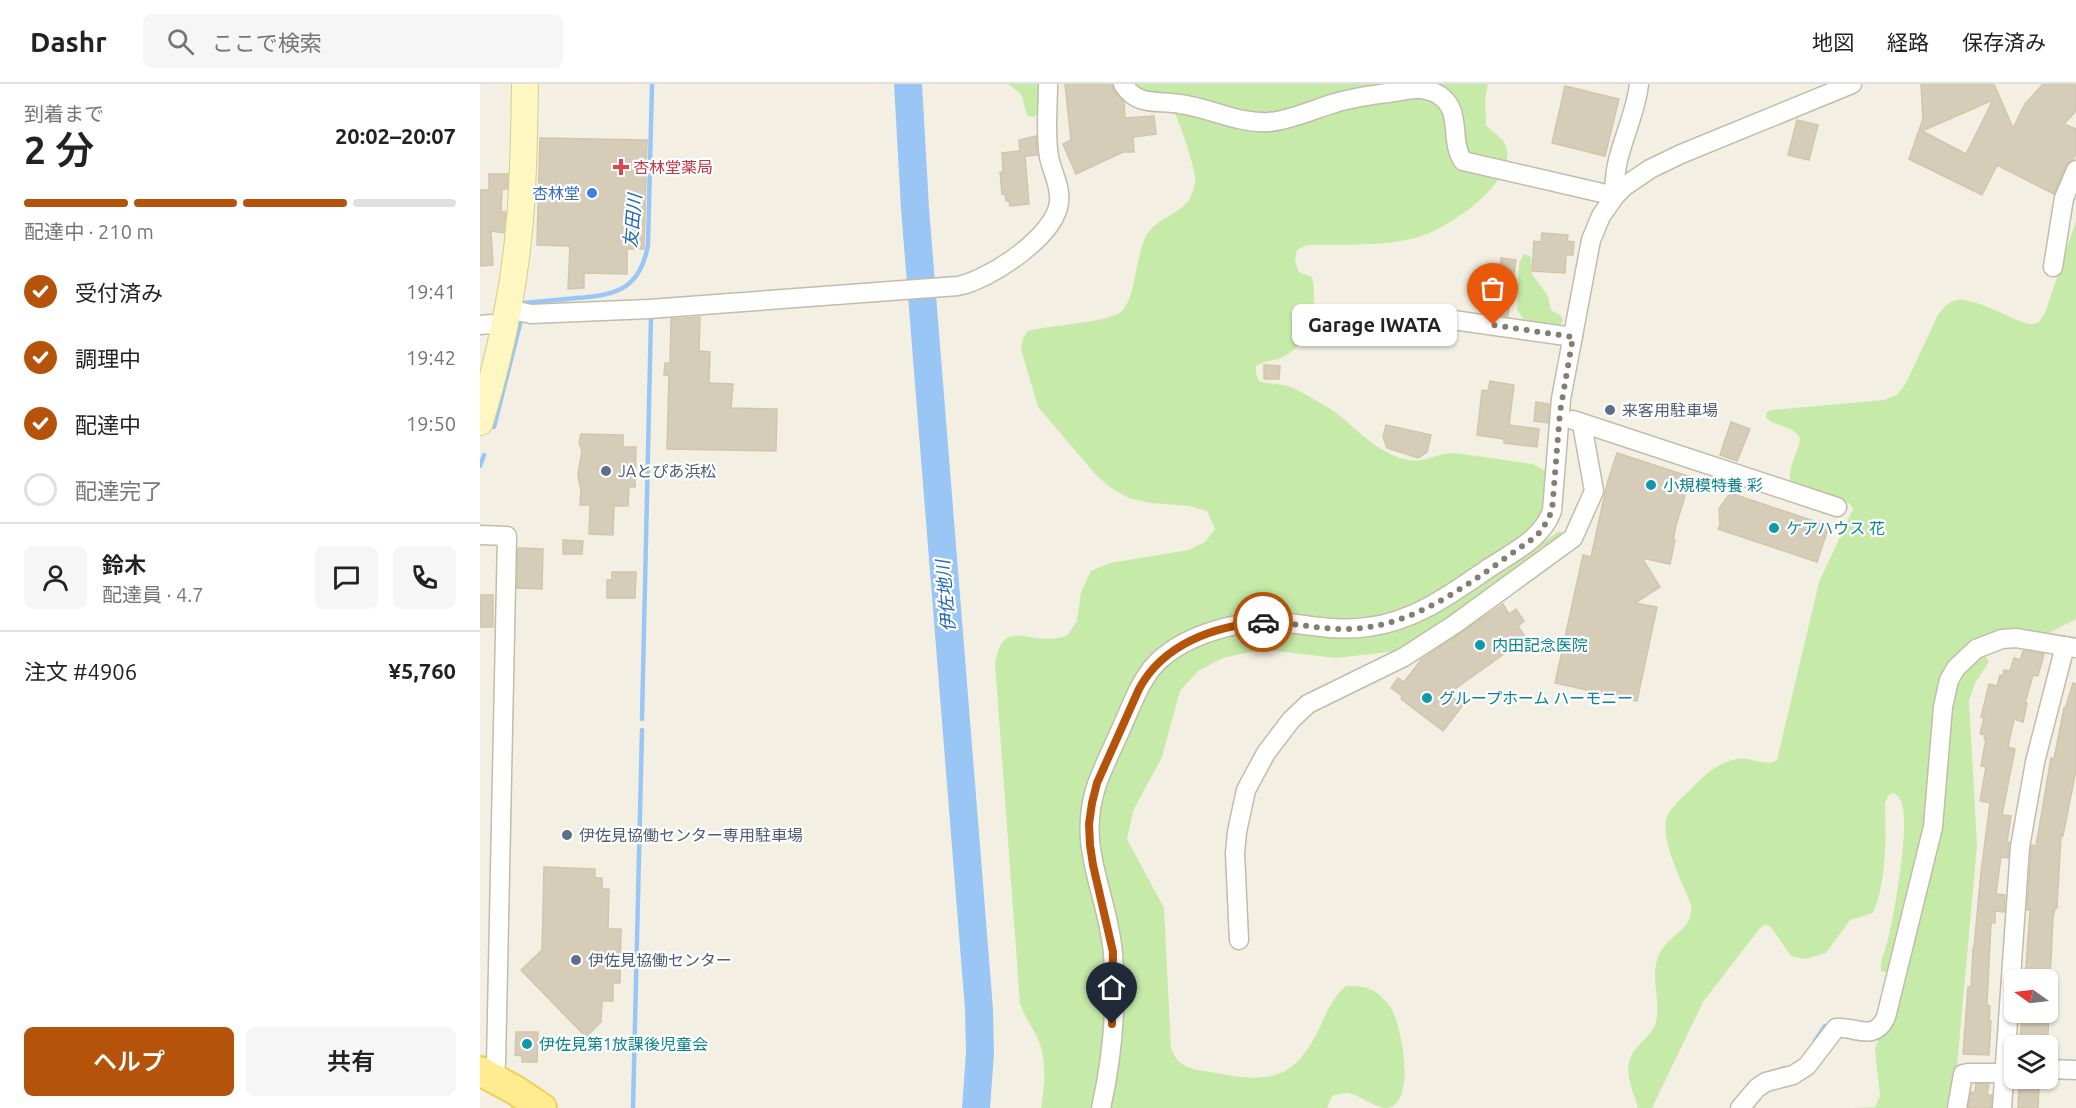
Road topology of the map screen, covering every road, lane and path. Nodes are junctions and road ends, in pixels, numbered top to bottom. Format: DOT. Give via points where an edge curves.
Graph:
graph roads {
  1 [pos="525,84"];
  2 [pos="1048,84"];
  3 [pos="1123,84"];
  4 [pos="1639,84"];
  5 [pos="1852,84"];
  6 [pos="2076,170"];
  7 [pos="1615,196"];
  8 [pos="2053,267"];
  9 [pos="498,320"];
  10 [pos="1453,320"];
  11 [pos="1573,337"];
  12 [pos="1559,418"];
  13 [pos="480,422"];
  14 [pos="1582,423"];
  15 [pos="1837,507"];
  16 [pos="480,535"];
  17 [pos="2070,647"];
  18 [pos="1239,940"];
  19 [pos="2010,1035"];
  20 [pos="2004,1070"];
  21 [pos="2058,1070"];
  22 [pos="2076,1070"];
  23 [pos="485,1074"];
  24 [pos="2005,1089"];
  25 [pos="542,1108"];
  26 [pos="1101,1108"];
  27 [pos="1740,1108"];
  28 [pos="1957,1108"];
  29 [pos="2002,1108"];
  1 -- 9 [label="street" via="520,229"];
  2 -- 9 [label="street" via="1048,149 1059,194 1057,211 1041,233 1012,260 980,280 955,287 531,314"];
  3 -- 7 [label="street" via="1141,100 1180,104 1253,122 1288,119 1354,98 1431,91 1448,104 1453,114 1458,154 1463,161"];
  4 -- 7 [label="street" via="1616,168"];
  5 -- 7 [label="street" via="1665,161"];
  6 -- 8 [label="street" via="2064,198"];
  7 -- 11 [label="street" via="1591,240"];
  9 -- 13 [label="street"];
  10 -- 11 [label="street"];
  11 -- 12 [label="street"];
  12 -- 14 [label="street"];
  12 -- 26 [label="street" via="1548,521 1534,538 1442,600 1406,617 1368,627 1337,629 1277,622 1229,627 1172,650 1145,678 1097,783 1089,824 1093,865 1113,952 1111,1033"];
  14 -- 15 [label="street"];
  14 -- 18 [label="street" via="1594,491 1573,537 1404,657 1308,704 1266,753 1246,790 1237,832"];
  16 -- 23 [label="street" via="507,536 495,1064"];
  17 -- 19 [label="street" via="2035,762 2020,847"];
  17 -- 27 [label="street" via="2002,639 1976,649 1956,668 1944,693 1930,843 1883,1024 1871,1032 1836,1028 1807,1066 1793,1075 1766,1082"];
  20 -- 28 [label="street" via="1963,1074"];
  21 -- 22 [label="street"];
  23 -- 25 [label="main road"];
  24 -- 29 [label="street"];
}
